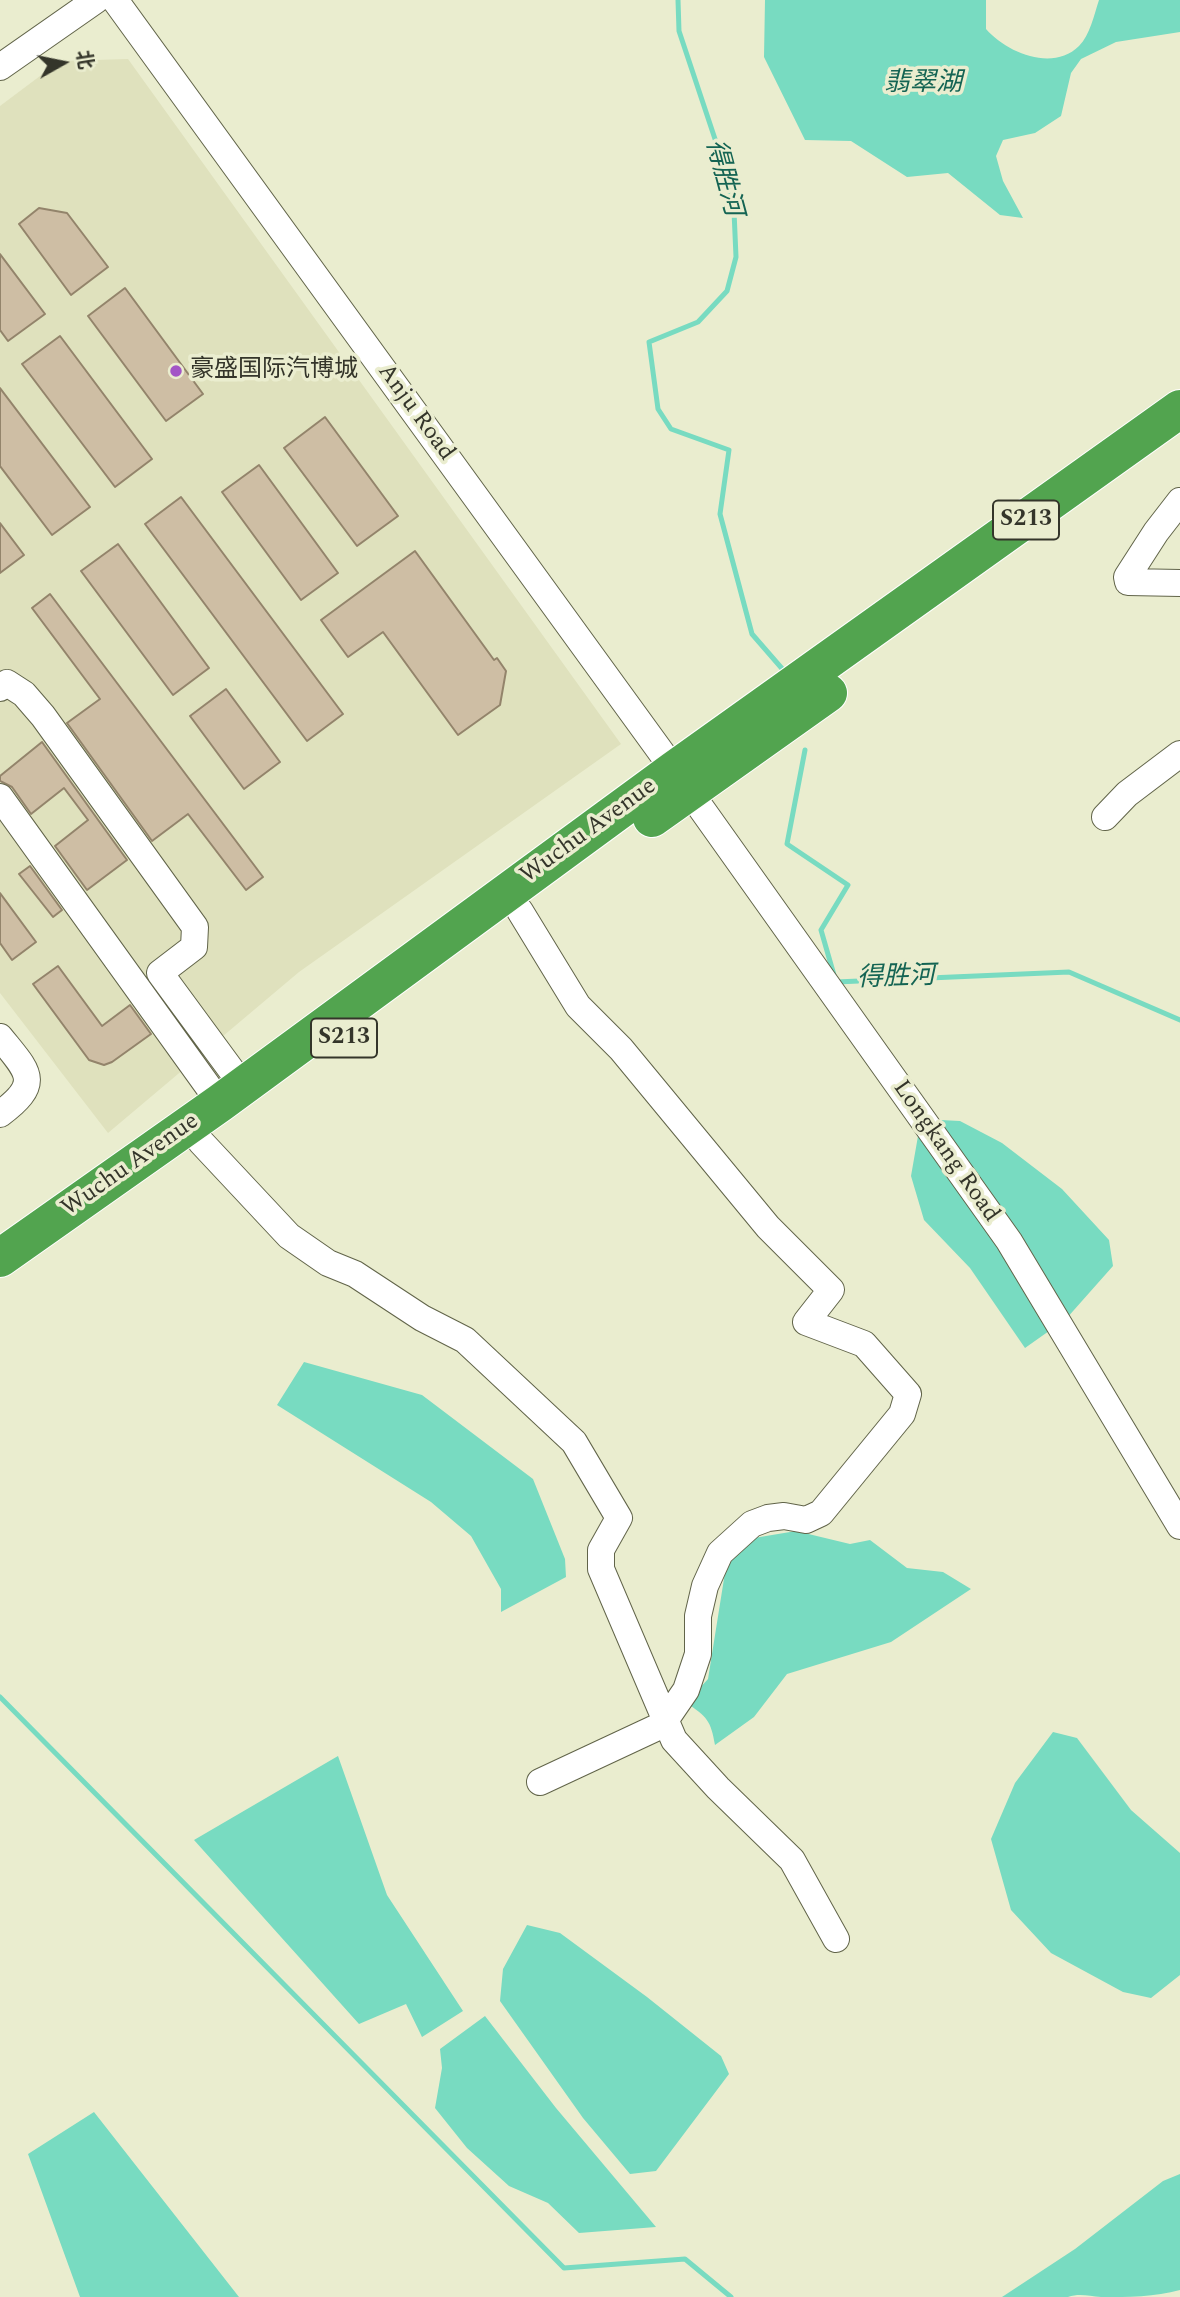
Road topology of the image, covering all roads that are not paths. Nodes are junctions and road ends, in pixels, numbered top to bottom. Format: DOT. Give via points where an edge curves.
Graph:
graph roads {
  1 [pos="96,0"];
  2 [pos="115,0"];
  3 [pos="0,67"];
  4 [pos="1180,409"];
  5 [pos="1180,442"];
  6 [pos="1180,501"];
  7 [pos="1180,583"];
  8 [pos="880,640"];
  9 [pos="0,688"];
  10 [pos="1180,754"];
  11 [pos="681,781"];
  12 [pos="0,797"];
  13 [pos="1105,817"];
  14 [pos="520,911"];
  15 [pos="0,1037"];
  16 [pos="232,1094"];
  17 [pos="0,1114"];
  18 [pos="201,1142"];
  19 [pos="0,1258"];
  20 [pos="0,1286"];
  21 [pos="1180,1526"];
  22 [pos="666,1719"];
  23 [pos="540,1782"];
  24 [pos="836,1939"];
  1 -- 3 [label="street"];
  2 -- 11 [label="street, Anju Road"];
  4 -- 8 [label="highway, Wuchu Avenue / S213"];
  5 -- 8 [label="highway, Wuchu Avenue / S213"];
  6 -- 7 [label="street" via="1127,577 1128,582"];
  8 -- 11 [label="highway, Wuchu Avenue / S213"];
  9 -- 16 [label="street" via="7,683 24,694 43,716 195,927 194,947 160,973"];
  10 -- 13 [label="street"];
  11 -- 14 [label="highway, Wuchu Avenue / S213"];
  11 -- 16 [label="highway, Wuchu Avenue / S213"];
  11 -- 21 [label="street, Longkang Road" via="1009,1241"];
  12 -- 16 [label="street"];
  14 -- 18 [label="highway, Wuchu Avenue / S213"];
  14 -- 22 [label="street" via="578,1006 621,1049 768,1227 831,1290 806,1322 864,1344 908,1394 902,1414 821,1513 806,1520 784,1516 752,1524 720,1553 698,1616 698,1654 686,1690"];
  15 -- 17 [label="street" via="22,1065 27,1081 18,1100"];
  16 -- 19 [label="highway, Wuchu Avenue / S213"];
  18 -- 20 [label="highway, Wuchu Avenue / S213"];
  18 -- 22 [label="street" via="289,1236 465,1340 574,1442 619,1518 601,1550 601,1569"];
  22 -- 23 [label="street" via="662,1725"];
  22 -- 24 [label="street" via="674,1740 792,1860"];
}
